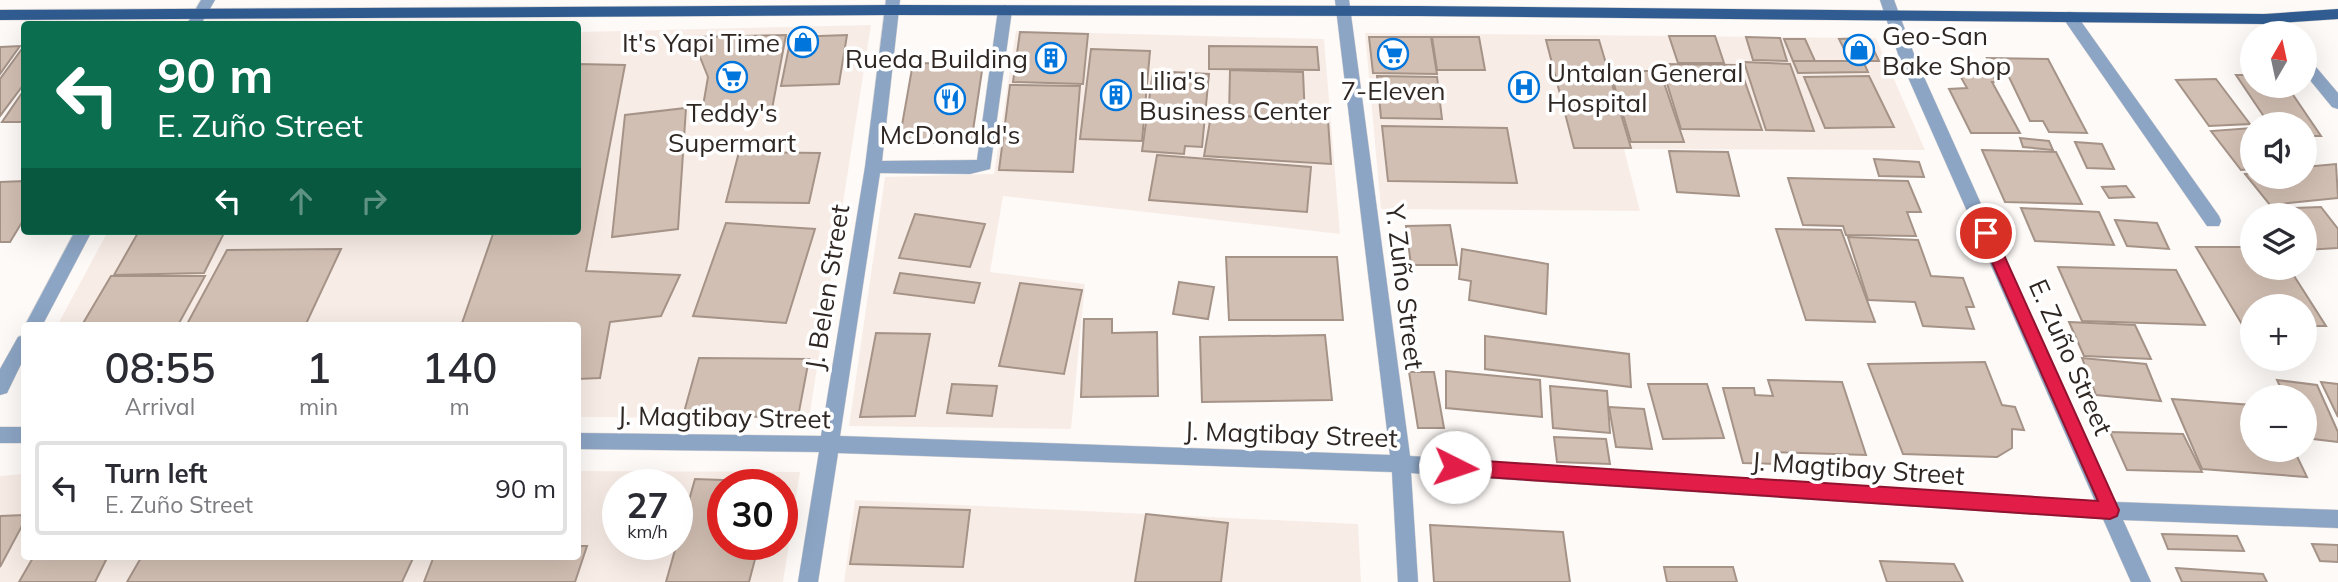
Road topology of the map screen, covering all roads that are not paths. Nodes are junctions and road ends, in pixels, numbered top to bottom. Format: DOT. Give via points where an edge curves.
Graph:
graph roads {
  1 [pos="208,0"];
  2 [pos="892,5"];
  3 [pos="1342,5"];
  4 [pos="1890,8"];
  5 [pos="1005,10"];
  6 [pos="2338,14"];
  7 [pos="0,15"];
  8 [pos="2070,17"];
  9 [pos="197,19"];
  10 [pos="2266,19"];
  11 [pos="2317,78"];
  12 [pos="2338,103"];
  13 [pos="873,167"];
  14 [pos="2213,221"];
  15 [pos="82,235"];
  16 [pos="35,322"];
  17 [pos="21,348"];
  18 [pos="0,387"];
  19 [pos="0,435"];
  20 [pos="21,435"];
  21 [pos="581,441"];
  22 [pos="828,444"];
  23 [pos="1401,464"];
  24 [pos="2110,510"];
  25 [pos="2338,519"];
  26 [pos="808,582"];
  27 [pos="1408,582"];
  28 [pos="2141,582"];
  1 -- 9 [label="street"];
  2 -- 5 [label="main road"];
  2 -- 9 [label="main road"];
  2 -- 13 [label="street, J. Belen Street"];
  3 -- 4 [label="main road"];
  3 -- 5 [label="main road"];
  3 -- 23 [label="street, Y. Zuño Street"];
  4 -- 8 [label="main road"];
  4 -- 24 [label="street, E. Zuño Street" via="1907,57"];
  5 -- 13 [label="street" via="984,164 970,168"];
  6 -- 10 [label="main road"];
  7 -- 9 [label="main road"];
  8 -- 10 [label="main road"];
  8 -- 14 [label="street"];
  11 -- 12 [label="street"];
  13 -- 22 [label="street, J. Belen Street"];
  15 -- 16 [label="street"];
  17 -- 18 [label="street"];
  19 -- 20 [label="street"];
  21 -- 22 [label="street, J. Magtibay Street"];
  22 -- 23 [label="street, J. Magtibay Street"];
  22 -- 26 [label="street, J. Belen Street"];
  23 -- 24 [label="street, J. Magtibay Street"];
  23 -- 27 [label="street, Y. Zuño Street"];
  24 -- 25 [label="street, J. Magtibay Street"];
  24 -- 28 [label="street, E. Zuño Street"];
}
